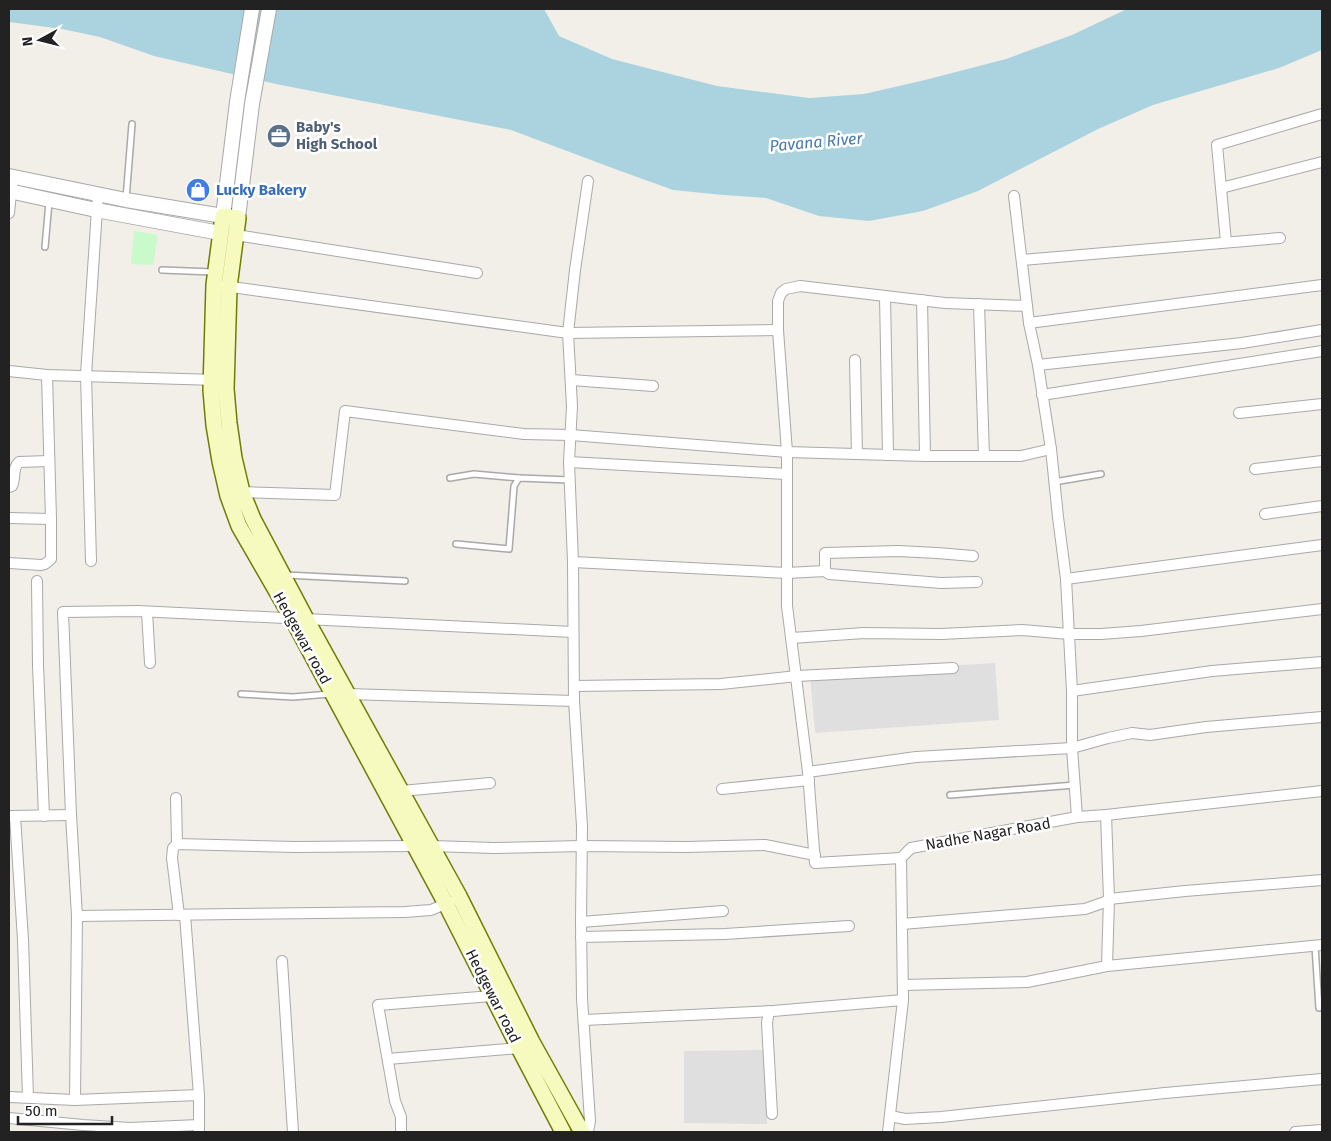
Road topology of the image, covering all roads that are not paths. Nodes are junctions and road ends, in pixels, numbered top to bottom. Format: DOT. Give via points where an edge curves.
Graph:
graph roads {
  1 [pos="252,9"];
  2 [pos="269,9"];
  3 [pos="1322,114"];
  4 [pos="132,124"];
  5 [pos="1322,162"];
  6 [pos="588,181"];
  7 [pos="10,184"];
  8 [pos="1221,188"];
  9 [pos="98,194"];
  10 [pos="1014,196"];
  11 [pos="50,199"];
  12 [pos="126,200"];
  13 [pos="96,210"];
  14 [pos="9,213"];
  15 [pos="222,216"];
  16 [pos="238,218"];
  17 [pos="220,233"];
  18 [pos="236,235"];
  19 [pos="1280,238"];
  20 [pos="1226,242"];
  21 [pos="45,247"];
  22 [pos="1022,260"];
  23 [pos="162,270"];
  24 [pos="477,273"];
  25 [pos="220,281"];
  26 [pos="1322,285"];
  27 [pos="885,296"];
  28 [pos="922,300"];
  29 [pos="979,304"];
  30 [pos="1027,306"];
  31 [pos="1029,323"];
  32 [pos="778,330"];
  33 [pos="1322,330"];
  34 [pos="568,333"];
  35 [pos="1322,351"];
  36 [pos="855,360"];
  37 [pos="1038,365"];
  38 [pos="9,371"];
  39 [pos="47,375"];
  40 [pos="86,375"];
  41 [pos="218,380"];
  42 [pos="571,380"];
  43 [pos="653,386"];
  44 [pos="1042,395"];
  45 [pos="1322,404"];
  46 [pos="1239,413"];
  47 [pos="571,435"];
  48 [pos="1051,449"];
  49 [pos="787,452"];
  50 [pos="857,454"];
  51 [pos="888,455"];
  52 [pos="925,456"];
  53 [pos="984,456"];
  54 [pos="49,461"];
  55 [pos="1322,461"];
  56 [pos="569,462"];
  57 [pos="1255,469"];
  58 [pos="787,474"];
  59 [pos="1101,474"];
  60 [pos="450,478"];
  61 [pos="519,478"];
  62 [pos="570,480"];
  63 [pos="1054,482"];
  64 [pos="9,487"];
  65 [pos="242,492"];
  66 [pos="1322,506"];
  67 [pos="1265,514"];
  68 [pos="9,518"];
  69 [pos="51,519"];
  70 [pos="456,544"];
  71 [pos="1322,545"];
  72 [pos="973,556"];
  73 [pos="91,561"];
  74 [pos="573,562"];
  75 [pos="9,563"];
  76 [pos="825,571"];
  77 [pos="787,573"];
  78 [pos="283,575"];
  79 [pos="1066,579"];
  80 [pos="37,581"];
  81 [pos="405,581"];
  82 [pos="977,582"];
  83 [pos="1322,609"];
  84 [pos="147,612"];
  85 [pos="299,619"];
  86 [pos="573,632"];
  87 [pos="1069,634"];
  88 [pos="792,638"];
  89 [pos="1322,662"];
  90 [pos="150,663"];
  91 [pos="953,668"];
  92 [pos="797,676"];
  93 [pos="574,686"];
  94 [pos="1072,692"];
  95 [pos="241,694"];
  96 [pos="340,694"];
  97 [pos="574,701"];
  98 [pos="1322,717"];
  99 [pos="1072,748"];
  100 [pos="808,776"];
  101 [pos="490,783"];
  102 [pos="1075,785"];
  103 [pos="722,790"];
  104 [pos="401,791"];
  105 [pos="1322,791"];
  106 [pos="950,795"];
  107 [pos="176,798"];
  108 [pos="71,815"];
  109 [pos="12,816"];
  110 [pos="44,816"];
  111 [pos="1106,816"];
  112 [pos="1076,818"];
  113 [pos="177,844"];
  114 [pos="415,846"];
  115 [pos="432,846"];
  116 [pos="582,846"];
  117 [pos="815,855"];
  118 [pos="901,858"];
  119 [pos="1322,880"];
  120 [pos="1109,899"];
  121 [pos="453,900"];
  122 [pos="723,912"];
  123 [pos="182,915"];
  124 [pos="77,916"];
  125 [pos="581,922"];
  126 [pos="902,924"];
  127 [pos="849,926"];
  128 [pos="581,936"];
  129 [pos="1318,946"];
  130 [pos="282,961"];
  131 [pos="1107,966"];
  132 [pos="902,985"];
  133 [pos="492,996"];
  134 [pos="904,1000"];
  135 [pos="1319,1008"];
  136 [pos="769,1011"];
  137 [pos="584,1020"];
  138 [pos="526,1045"];
  139 [pos="388,1059"];
  140 [pos="1322,1079"];
  141 [pos="199,1095"];
  142 [pos="9,1097"];
  143 [pos="28,1097"];
  144 [pos="75,1100"];
  145 [pos="772,1114"];
  146 [pos="890,1116"];
  147 [pos="9,1118"];
  148 [pos="199,1129"];
  149 [pos="1322,1130"];
  150 [pos="293,1132"];
  151 [pos="401,1132"];
  152 [pos="563,1132"];
  153 [pos="582,1132"];
  154 [pos="588,1132"];
  155 [pos="888,1132"];
  156 [pos="1295,1132"];
  1 -- 15 [label="street, Hedgewar road"];
  2 -- 16 [label="street, Hedgewar road" via="252,104"];
  3 -- 8 [label="street" via="1217,145"];
  4 -- 12 [label="lane"];
  5 -- 8 [label="street"];
  6 -- 34 [label="street"];
  7 -- 9 [label="street"];
  7 -- 11 [label="street"];
  7 -- 14 [label="street"];
  8 -- 20 [label="street"];
  9 -- 12 [label="street"];
  9 -- 13 [label="street"];
  10 -- 22 [label="street"];
  11 -- 13 [label="street"];
  11 -- 21 [label="lane"];
  12 -- 15 [label="street"];
  13 -- 17 [label="street"];
  13 -- 40 [label="street"];
  15 -- 16 [label="main road"];
  15 -- 17 [label="main road, Hedgewar road"];
  16 -- 18 [label="main road, Hedgewar road"];
  17 -- 18 [label="main road"];
  17 -- 25 [label="main road, Hedgewar road"];
  18 -- 24 [label="street"];
  18 -- 25 [label="main road, Hedgewar road"];
  19 -- 20 [label="street"];
  20 -- 22 [label="street"];
  22 -- 30 [label="street"];
  23 -- 25 [label="lane"];
  25 -- 34 [label="street"];
  25 -- 41 [label="main road, Hedgewar road"];
  26 -- 31 [label="street"];
  27 -- 28 [label="street"];
  27 -- 32 [label="street" via="792,287 786,289 778,301"];
  27 -- 51 [label="street"];
  28 -- 29 [label="street"];
  28 -- 52 [label="street"];
  29 -- 30 [label="street"];
  29 -- 53 [label="street"];
  30 -- 31 [label="street"];
  31 -- 37 [label="street"];
  32 -- 34 [label="street"];
  32 -- 49 [label="street"];
  33 -- 37 [label="street" via="1224,346"];
  34 -- 42 [label="street"];
  35 -- 44 [label="street"];
  36 -- 50 [label="street"];
  37 -- 44 [label="street"];
  38 -- 39 [label="street"];
  39 -- 40 [label="street"];
  39 -- 54 [label="street"];
  40 -- 41 [label="street"];
  40 -- 73 [label="street"];
  41 -- 65 [label="main road, Hedgewar road"];
  41 -- 85 [label="main road, Hedgewar road" via="214,424 228,496 239,526"];
  42 -- 43 [label="street"];
  42 -- 47 [label="street"];
  44 -- 48 [label="street"];
  45 -- 46 [label="street"];
  47 -- 49 [label="street"];
  47 -- 56 [label="street"];
  47 -- 65 [label="street" via="524,434 345,412 335,495"];
  48 -- 53 [label="street" via="1021,456"];
  48 -- 63 [label="street"];
  49 -- 50 [label="street"];
  49 -- 58 [label="street"];
  50 -- 51 [label="street"];
  51 -- 52 [label="street"];
  52 -- 53 [label="street"];
  54 -- 64 [label="street" via="19,462 14,482"];
  54 -- 69 [label="street"];
  55 -- 57 [label="street"];
  56 -- 58 [label="street"];
  56 -- 62 [label="street"];
  58 -- 77 [label="street"];
  59 -- 63 [label="lane"];
  60 -- 61 [label="lane" via="474,474"];
  61 -- 62 [label="lane"];
  61 -- 70 [label="lane" via="514,486 508,549"];
  62 -- 74 [label="street"];
  63 -- 79 [label="street"];
  65 -- 78 [label="main road, Hedgewar road"];
  66 -- 67 [label="street"];
  68 -- 69 [label="street"];
  69 -- 75 [label="street" via="49,562 41,565"];
  71 -- 79 [label="street"];
  72 -- 76 [label="street" via="898,550 825,553"];
  74 -- 77 [label="street"];
  74 -- 86 [label="street"];
  76 -- 77 [label="street"];
  76 -- 82 [label="street" via="829,574 941,583"];
  77 -- 88 [label="street" via="787,606"];
  78 -- 81 [label="lane"];
  78 -- 85 [label="main road, Hedgewar road"];
  79 -- 87 [label="street"];
  80 -- 110 [label="street"];
  83 -- 87 [label="street" via="1140,632"];
  84 -- 85 [label="street"];
  84 -- 90 [label="street"];
  84 -- 108 [label="street" via="63,612"];
  85 -- 86 [label="street"];
  85 -- 96 [label="main road, Hedgewar road"];
  86 -- 93 [label="street"];
  87 -- 88 [label="street" via="1022,630"];
  87 -- 94 [label="street"];
  88 -- 92 [label="street"];
  89 -- 94 [label="street" via="1212,671"];
  91 -- 92 [label="street"];
  92 -- 93 [label="street" via="721,684"];
  92 -- 100 [label="street"];
  93 -- 97 [label="street"];
  94 -- 99 [label="street"];
  95 -- 96 [label="lane" via="293,697"];
  96 -- 97 [label="street"];
  96 -- 104 [label="main road, Hedgewar road"];
  96 -- 114 [label="main road, Hedgewar road"];
  97 -- 116 [label="street"];
  98 -- 99 [label="street" via="1150,735 1132,733"];
  99 -- 100 [label="street" via="916,757"];
  99 -- 102 [label="street"];
  100 -- 103 [label="street"];
  100 -- 117 [label="street"];
  101 -- 104 [label="street"];
  102 -- 106 [label="lane"];
  102 -- 112 [label="street"];
  104 -- 115 [label="main road, Hedgewar road"];
  105 -- 111 [label="street, Nadhe Nagar Road"];
  107 -- 113 [label="street"];
  108 -- 110 [label="street"];
  108 -- 124 [label="street"];
  109 -- 110 [label="street"];
  109 -- 143 [label="street" via="23,940"];
  111 -- 112 [label="street, Nadhe Nagar Road"];
  111 -- 120 [label="street"];
  112 -- 118 [label="street, Nadhe Nagar Road" via="911,848"];
  113 -- 114 [label="street" via="295,848"];
  113 -- 123 [label="street" via="172,858"];
  114 -- 121 [label="main road, Hedgewar road"];
  115 -- 116 [label="street"];
  115 -- 121 [label="main road, Hedgewar road"];
  116 -- 117 [label="street" via="765,845"];
  116 -- 125 [label="street"];
  117 -- 118 [label="street" via="815,863"];
  118 -- 126 [label="street"];
  119 -- 120 [label="street"];
  120 -- 126 [label="street" via="1085,909"];
  120 -- 131 [label="street"];
  121 -- 123 [label="street" via="431,910 405,912"];
  121 -- 133 [label="main road, Hedgewar road"];
  121 -- 138 [label="main road, Hedgewar road"];
  122 -- 125 [label="street"];
  123 -- 124 [label="street"];
  123 -- 141 [label="street"];
  124 -- 144 [label="street"];
  125 -- 128 [label="street"];
  126 -- 132 [label="street"];
  127 -- 128 [label="street" via="726,934"];
  128 -- 137 [label="street"];
  129 -- 131 [label="street"];
  129 -- 135 [label="lane"];
  130 -- 150 [label="street"];
  131 -- 132 [label="street" via="1027,982"];
  132 -- 134 [label="street"];
  133 -- 138 [label="main road, Hedgewar road"];
  133 -- 139 [label="street" via="378,1005"];
  134 -- 136 [label="street"];
  134 -- 146 [label="street"];
  136 -- 137 [label="street"];
  136 -- 145 [label="street"];
  137 -- 154 [label="street"];
  138 -- 139 [label="street"];
  138 -- 152 [label="main road, Hedgewar road"];
  138 -- 153 [label="main road, Hedgewar road"];
  139 -- 151 [label="street" via="401,1117"];
  140 -- 146 [label="street" via="940,1117 905,1119"];
  141 -- 144 [label="street"];
  141 -- 148 [label="street"];
  142 -- 143 [label="street"];
  143 -- 144 [label="street"];
  146 -- 155 [label="street"];
  147 -- 148 [label="street" via="130,1128"];
  149 -- 156 [label="street"];
}
